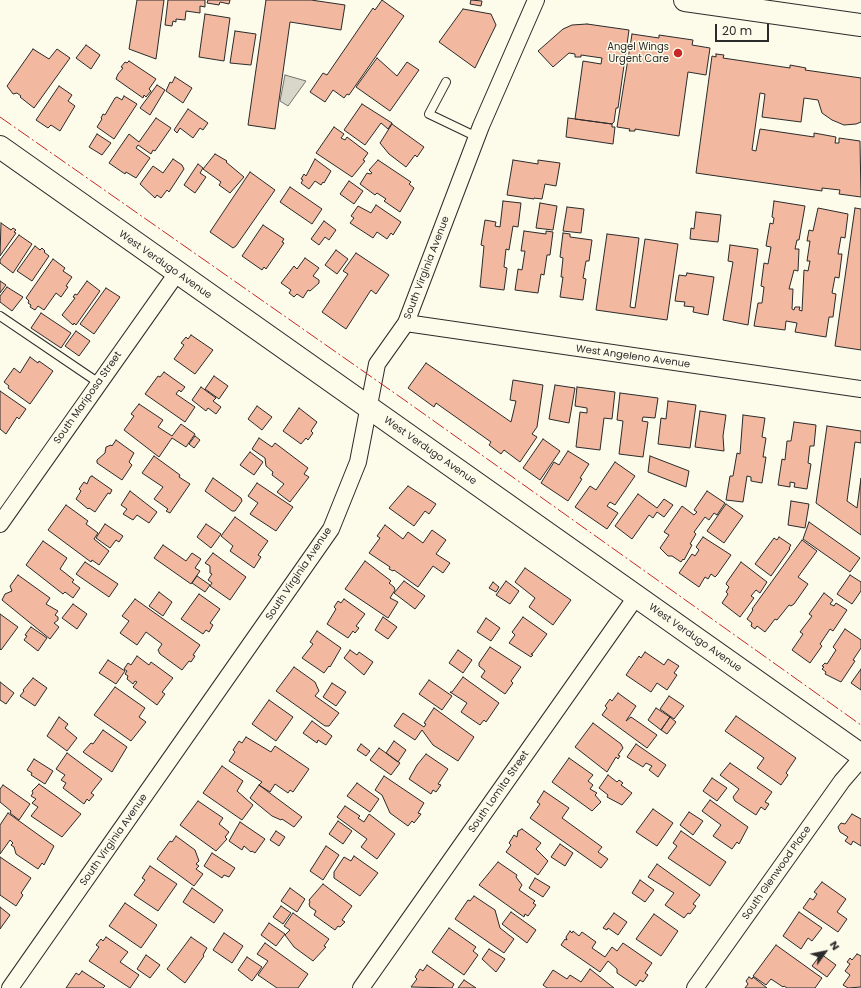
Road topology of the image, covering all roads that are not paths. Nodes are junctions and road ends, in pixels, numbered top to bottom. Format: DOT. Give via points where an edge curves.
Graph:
graph roads {
  1 [pos="536,0"];
  2 [pos="685,0"];
  3 [pos="861,25"];
  4 [pos="446,82"];
  5 [pos="476,137"];
  6 [pos="0,147"];
  7 [pos="177,273"];
  8 [pos="0,316"];
  9 [pos="406,323"];
  10 [pos="99,383"];
  11 [pos="861,389"];
  12 [pos="369,408"];
  13 [pos="0,524"];
  14 [pos="636,597"];
  15 [pos="861,755"];
  16 [pos="861,759"];
  17 [pos="10,988"];
  18 [pos="361,988"];
  19 [pos="695,988"];
  1 -- 5 [label="street, South Virginia Avenue"];
  2 -- 3 [label="main road"];
  4 -- 5 [label="lane" via="429,114"];
  5 -- 9 [label="street, South Virginia Avenue"];
  6 -- 7 [label="main road, West Verdugo Avenue"];
  7 -- 10 [label="street, South Mariposa Street"];
  7 -- 12 [label="main road, West Verdugo Avenue"];
  8 -- 10 [label="lane"];
  9 -- 11 [label="street, West Angeleno Avenue"];
  9 -- 12 [label="street, South Virginia Avenue" via="378,364"];
  10 -- 13 [label="street, South Mariposa Street"];
  12 -- 14 [label="main road, West Verdugo Avenue"];
  12 -- 17 [label="street, South Virginia Avenue" via="358,462 331,529"];
  14 -- 15 [label="main road, West Verdugo Avenue"];
  14 -- 18 [label="street, South Lomita Street"];
  16 -- 19 [label="street, South Glenwood Place" via="842,781"];
}
